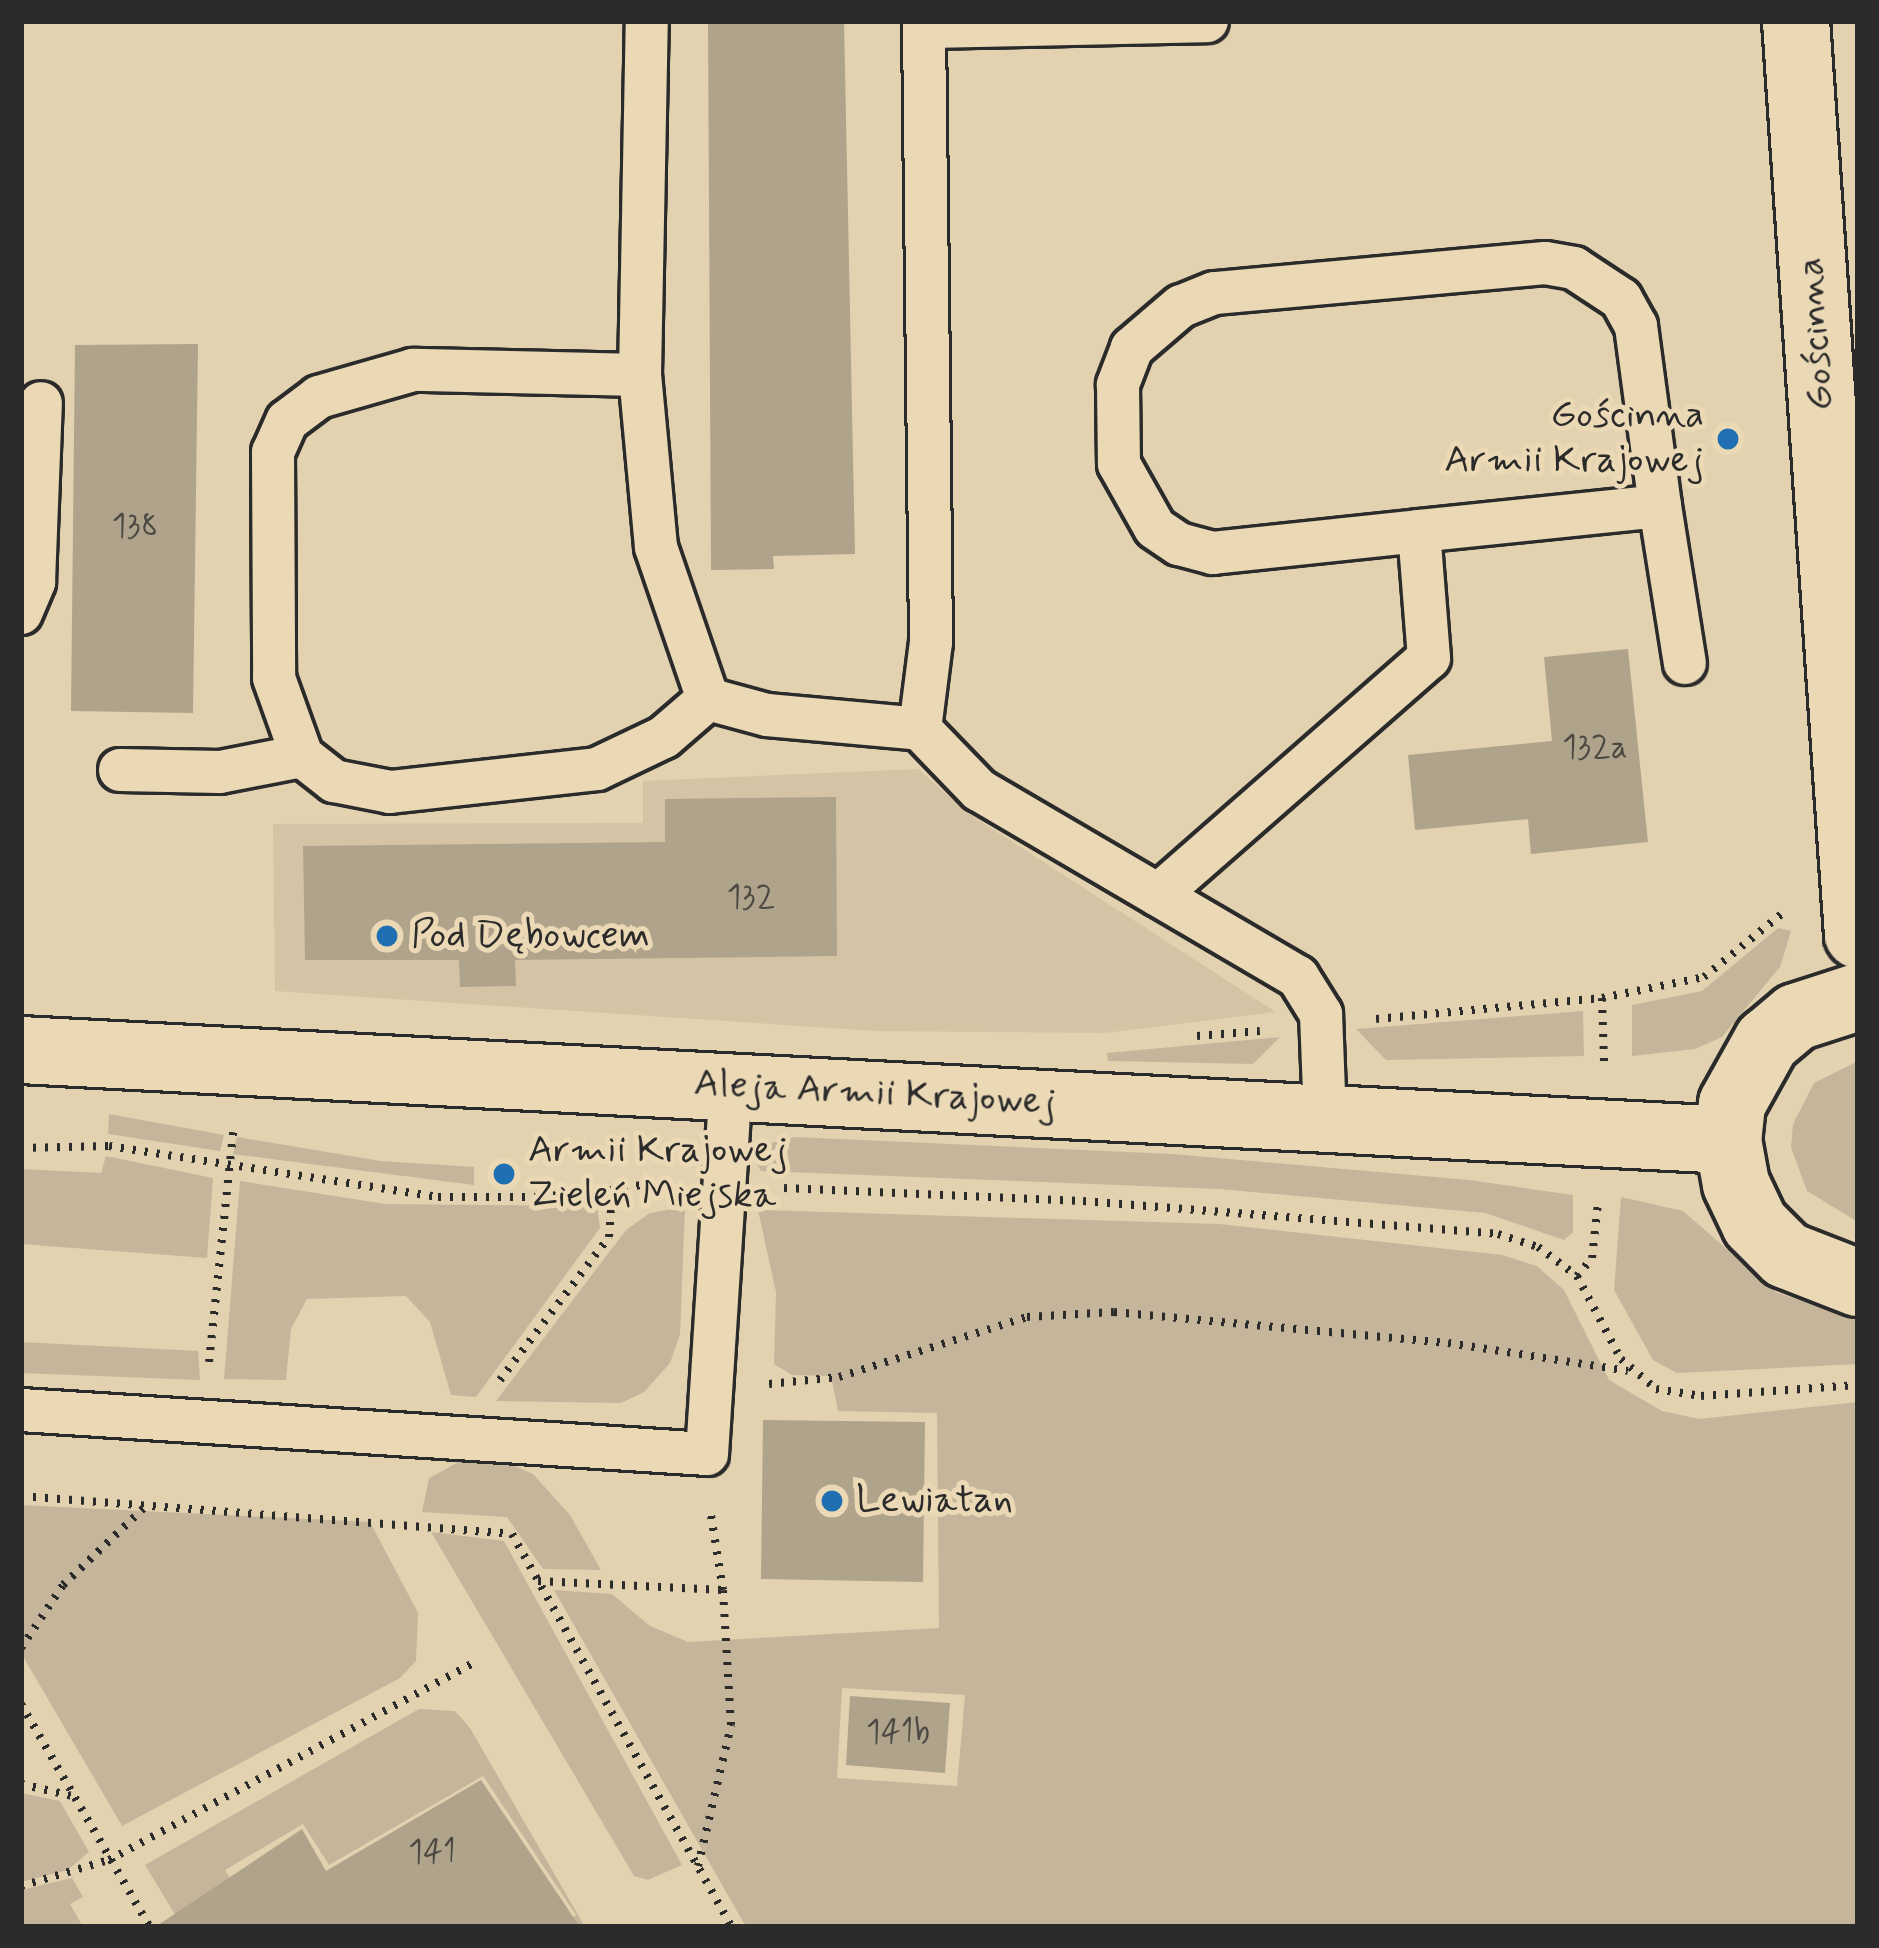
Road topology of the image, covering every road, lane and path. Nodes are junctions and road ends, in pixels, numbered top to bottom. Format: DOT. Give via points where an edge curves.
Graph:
graph roads {
  1 [pos="646,21"];
  2 [pos="1207,21"];
  3 [pos="1796,21"];
  4 [pos="925,24"];
  5 [pos="640,375"];
  6 [pos="41,403"];
  7 [pos="1660,506"];
  8 [pos="1419,531"];
  9 [pos="21,613"];
  10 [pos="1685,663"];
  11 [pos="708,699"];
  12 [pos="920,729"];
  13 [pos="302,756"];
  14 [pos="120,770"];
  15 [pos="1791,892"];
  16 [pos="1158,896"];
  17 [pos="1858,934"];
  18 [pos="1858,997"];
  19 [pos="1321,1024"];
  20 [pos="1190,1036"];
  21 [pos="21,1050"];
  22 [pos="731,1085"];
  23 [pos="1325,1119"];
  24 [pos="234,1125"];
  25 [pos="1728,1140"];
  26 [pos="21,1148"];
  27 [pos="225,1166"];
  28 [pos="691,1180"];
  29 [pos="613,1185"];
  30 [pos="771,1187"];
  31 [pos="1858,1283"];
  32 [pos="1630,1371"];
  33 [pos="712,1376"];
  34 [pos="1858,1385"];
  35 [pos="21,1410"];
  36 [pos="205,1422"];
  37 [pos="484,1440"];
  38 [pos="707,1454"];
  39 [pos="21,1496"];
  40 [pos="147,1504"];
  41 [pos="537,1580"];
  42 [pos="723,1590"];
  43 [pos="21,1648"];
  44 [pos="472,1664"];
  45 [pos="21,1704"];
  46 [pos="21,1784"];
  47 [pos="74,1796"];
  48 [pos="109,1860"];
  49 [pos="698,1866"];
  50 [pos="21,1886"];
  51 [pos="150,1927"];
  52 [pos="732,1927"];
  1 -- 5 [label="lane"];
  2 -- 4 [label="lane"];
  3 -- 17 [label="street, Gościnna"];
  4 -- 12 [label="lane" via="931,643"];
  5 -- 11 [label="lane" via="656,547"];
  5 -- 13 [label="lane" via="413,370 319,397 287,421 273,452 274,678"];
  6 -- 9 [label="lane" via="34,582"];
  7 -- 8 [label="lane"];
  7 -- 8 [label="lane" via="1636,326 1621,298 1574,268 1545,262 1214,293 1167,315 1132,348 1118,385 1119,464 1155,528 1179,544 1213,553"];
  7 -- 10 [label="lane"];
  8 -- 16 [label="lane" via="1430,658"];
  11 -- 12 [label="lane" via="767,715"];
  11 -- 13 [label="lane" via="664,737 597,769 390,792 334,781"];
  12 -- 16 [label="lane" via="980,790"];
  13 -- 14 [label="lane" via="236,770"];
  15 -- 19 [label="path" via="1783,916 1705,977 1602,998"];
  16 -- 19 [label="lane" via="1298,977 1314,996"];
  18 -- 25 [label="street" via="1796,1017 1767,1041 1732,1105"];
  19 -- 20 [label="path"];
  19 -- 23 [label="lane"];
  21 -- 22 [label="street, Aleja Armii Krajowej"];
  22 -- 23 [label="street, Aleja Armii Krajowej"];
  22 -- 33 [label="lane"];
  23 -- 25 [label="street, Aleja Armii Krajowej"];
  24 -- 27 [label="path"];
  25 -- 31 [label="street" via="1755,1224 1824,1277"];
  26 -- 27 [label="path"];
  27 -- 29 [label="path" via="438,1197 542,1197"];
  27 -- 36 [label="path"];
  28 -- 29 [label="path"];
  29 -- 37 [label="path" via="609,1237 487,1398"];
  30 -- 32 [label="path" via="1083,1201 1498,1234 1538,1247 1577,1276"];
  32 -- 33 [label="path" via="1448,1343 1114,1312 1027,1318 806,1384"];
  32 -- 34 [label="path" via="1656,1389 1700,1396"];
  33 -- 38 [label="lane"];
  35 -- 36 [label="lane"];
  36 -- 37 [label="lane"];
  37 -- 38 [label="lane"];
  38 -- 42 [label="path"];
  39 -- 40 [label="path"];
  40 -- 41 [label="path" via="501,1528"];
  40 -- 43 [label="path" via="63,1585"];
  41 -- 42 [label="path"];
  41 -- 49 [label="path"];
  42 -- 49 [label="path" via="731,1725"];
  44 -- 48 [label="path"];
  45 -- 47 [label="path"];
  46 -- 47 [label="path"];
  47 -- 48 [label="path"];
  48 -- 50 [label="path"];
  48 -- 51 [label="path"];
  49 -- 52 [label="path"];
}
